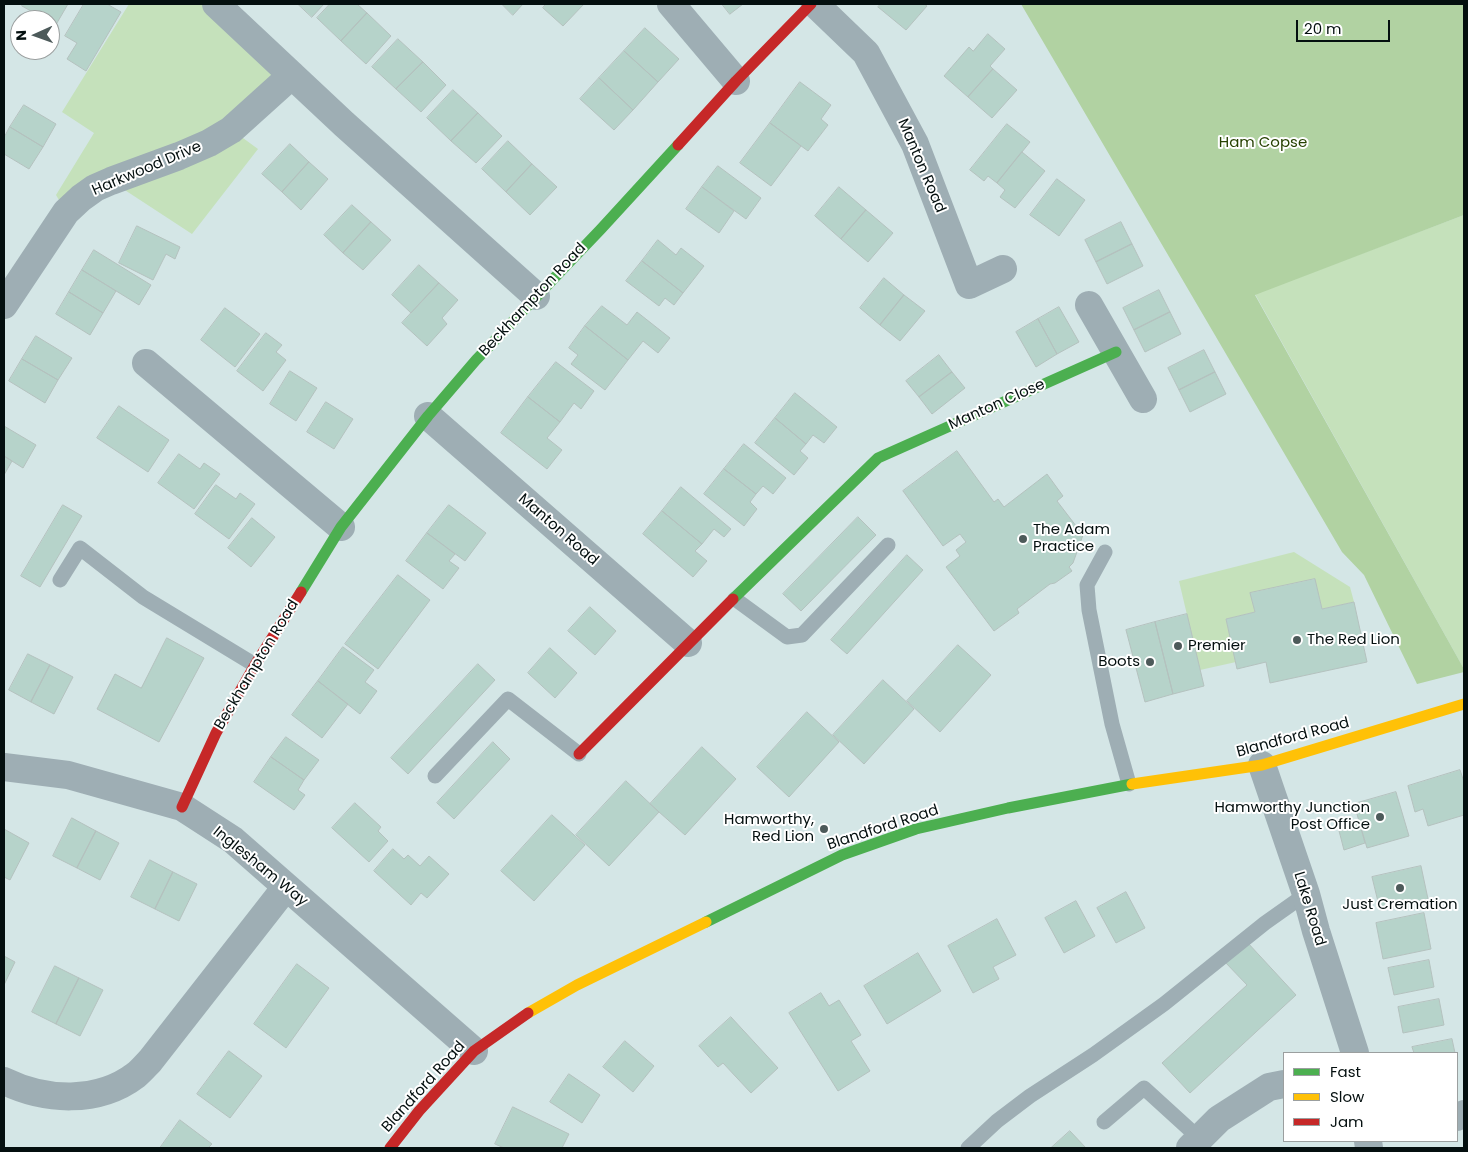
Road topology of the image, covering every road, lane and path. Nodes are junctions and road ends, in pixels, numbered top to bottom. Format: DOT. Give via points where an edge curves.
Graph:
graph roads {
  1 [pos="216,4"];
  2 [pos="671,4"];
  3 [pos="811,4"];
  4 [pos="815,4"];
  5 [pos="292,75"];
  6 [pos="736,82"];
  7 [pos="1003,268"];
  8 [pos="536,296"];
  9 [pos="4,305"];
  10 [pos="1090,305"];
  11 [pos="1116,352"];
  12 [pos="146,363"];
  13 [pos="1142,399"];
  14 [pos="428,416"];
  15 [pos="341,527"];
  16 [pos="888,545"];
  17 [pos="1105,552"];
  18 [pos="60,580"];
  19 [pos="735,599"];
  20 [pos="688,643"];
  21 [pos="255,665"];
  22 [pos="1464,704"];
  23 [pos="579,754"];
  24 [pos="1262,765"];
  25 [pos="4,767"];
  26 [pos="435,776"];
  27 [pos="1129,784"];
  28 [pos="182,807"];
  29 [pos="286,887"];
  30 [pos="1306,894"];
  31 [pos="474,1051"];
  32 [pos="1355,1052"];
  33 [pos="4,1081"];
  34 [pos="1283,1084"];
  35 [pos="1104,1122"];
  36 [pos="1195,1144"];
  37 [pos="390,1148"];
  38 [pos="968,1148"];
  1 -- 5 [label="street"];
  2 -- 6 [label="street"];
  3 -- 6 [label="street, Beckhampton Road"];
  4 -- 7 [label="street, Manton Road" via="866,53 915,144 969,285"];
  5 -- 8 [label="street"];
  5 -- 9 [label="street, Harkwood Drive" via="231,130 209,144 111,181 81,198 66,212"];
  6 -- 8 [label="street, Beckhampton Road"];
  8 -- 14 [label="street, Beckhampton Road"];
  10 -- 11 [label="street"];
  11 -- 13 [label="street"];
  11 -- 19 [label="street, Manton Close" via="878,458"];
  12 -- 15 [label="street"];
  14 -- 15 [label="street, Beckhampton Road"];
  14 -- 20 [label="street, Manton Road"];
  15 -- 21 [label="street, Beckhampton Road"];
  16 -- 19 [label="lane" via="802,635 787,637"];
  17 -- 27 [label="lane" via="1087,585 1089,610 1112,724"];
  18 -- 21 [label="lane" via="80,548 143,597"];
  19 -- 20 [label="street"];
  20 -- 23 [label="street"];
  21 -- 28 [label="street, Beckhampton Road" via="216,733"];
  22 -- 24 [label="street, Blandford Road"];
  23 -- 26 [label="lane" via="508,699"];
  24 -- 27 [label="street, Blandford Road"];
  24 -- 30 [label="street, Lake Road"];
  25 -- 28 [label="street, Inglesham Way" via="68,775"];
  27 -- 31 [label="street, Blandford Road" via="916,829 842,855 577,985 524,1015"];
  28 -- 29 [label="street, Inglesham Way" via="233,840"];
  29 -- 31 [label="street, Inglesham Way"];
  29 -- 33 [label="street" via="137,1074 104,1092 69,1096 34,1094"];
  30 -- 32 [label="street, Lake Road"];
  30 -- 38 [label="lane" via="1164,1004 996,1121"];
  31 -- 37 [label="street, Blandford Road"];
  34 -- 36 [label="street" via="1269,1087 1219,1119"];
  35 -- 36 [label="lane" via="1144,1088"];
}
